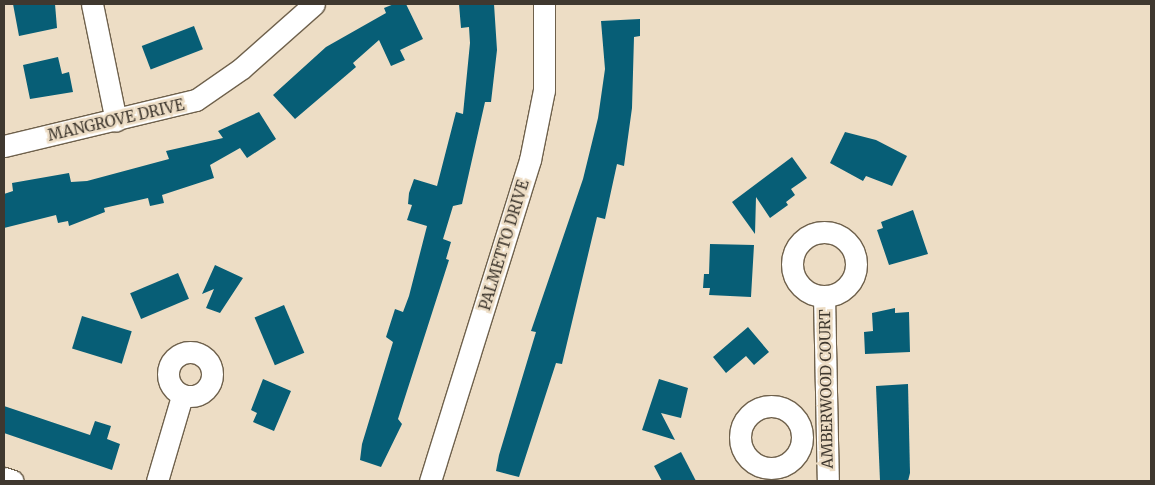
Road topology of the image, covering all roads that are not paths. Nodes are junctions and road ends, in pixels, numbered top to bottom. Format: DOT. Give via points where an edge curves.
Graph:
graph roads {
  1 [pos="92,4"];
  2 [pos="314,4"];
  3 [pos="544,4"];
  4 [pos="116,121"];
  5 [pos="4,146"];
  6 [pos="824,296"];
  7 [pos="182,396"];
  8 [pos="826,434"];
  9 [pos="802,437"];
  10 [pos="4,478"];
  11 [pos="13,481"];
  12 [pos="157,481"];
  13 [pos="430,481"];
  14 [pos="828,481"];
  1 -- 4 [label="street"];
  2 -- 4 [label="street, MANGROVE DRIVE" via="214,90 180,107"];
  3 -- 13 [label="street, PALMETTO DRIVE" via="546,64 530,160"];
  4 -- 5 [label="street, MANGROVE DRIVE"];
  6 -- 8 [label="street, AMBERWOOD COURT"];
  7 -- 12 [label="street"];
  8 -- 9 [label="street"];
  8 -- 14 [label="street, AMBERWOOD COURT"];
  10 -- 11 [label="street"];
}
